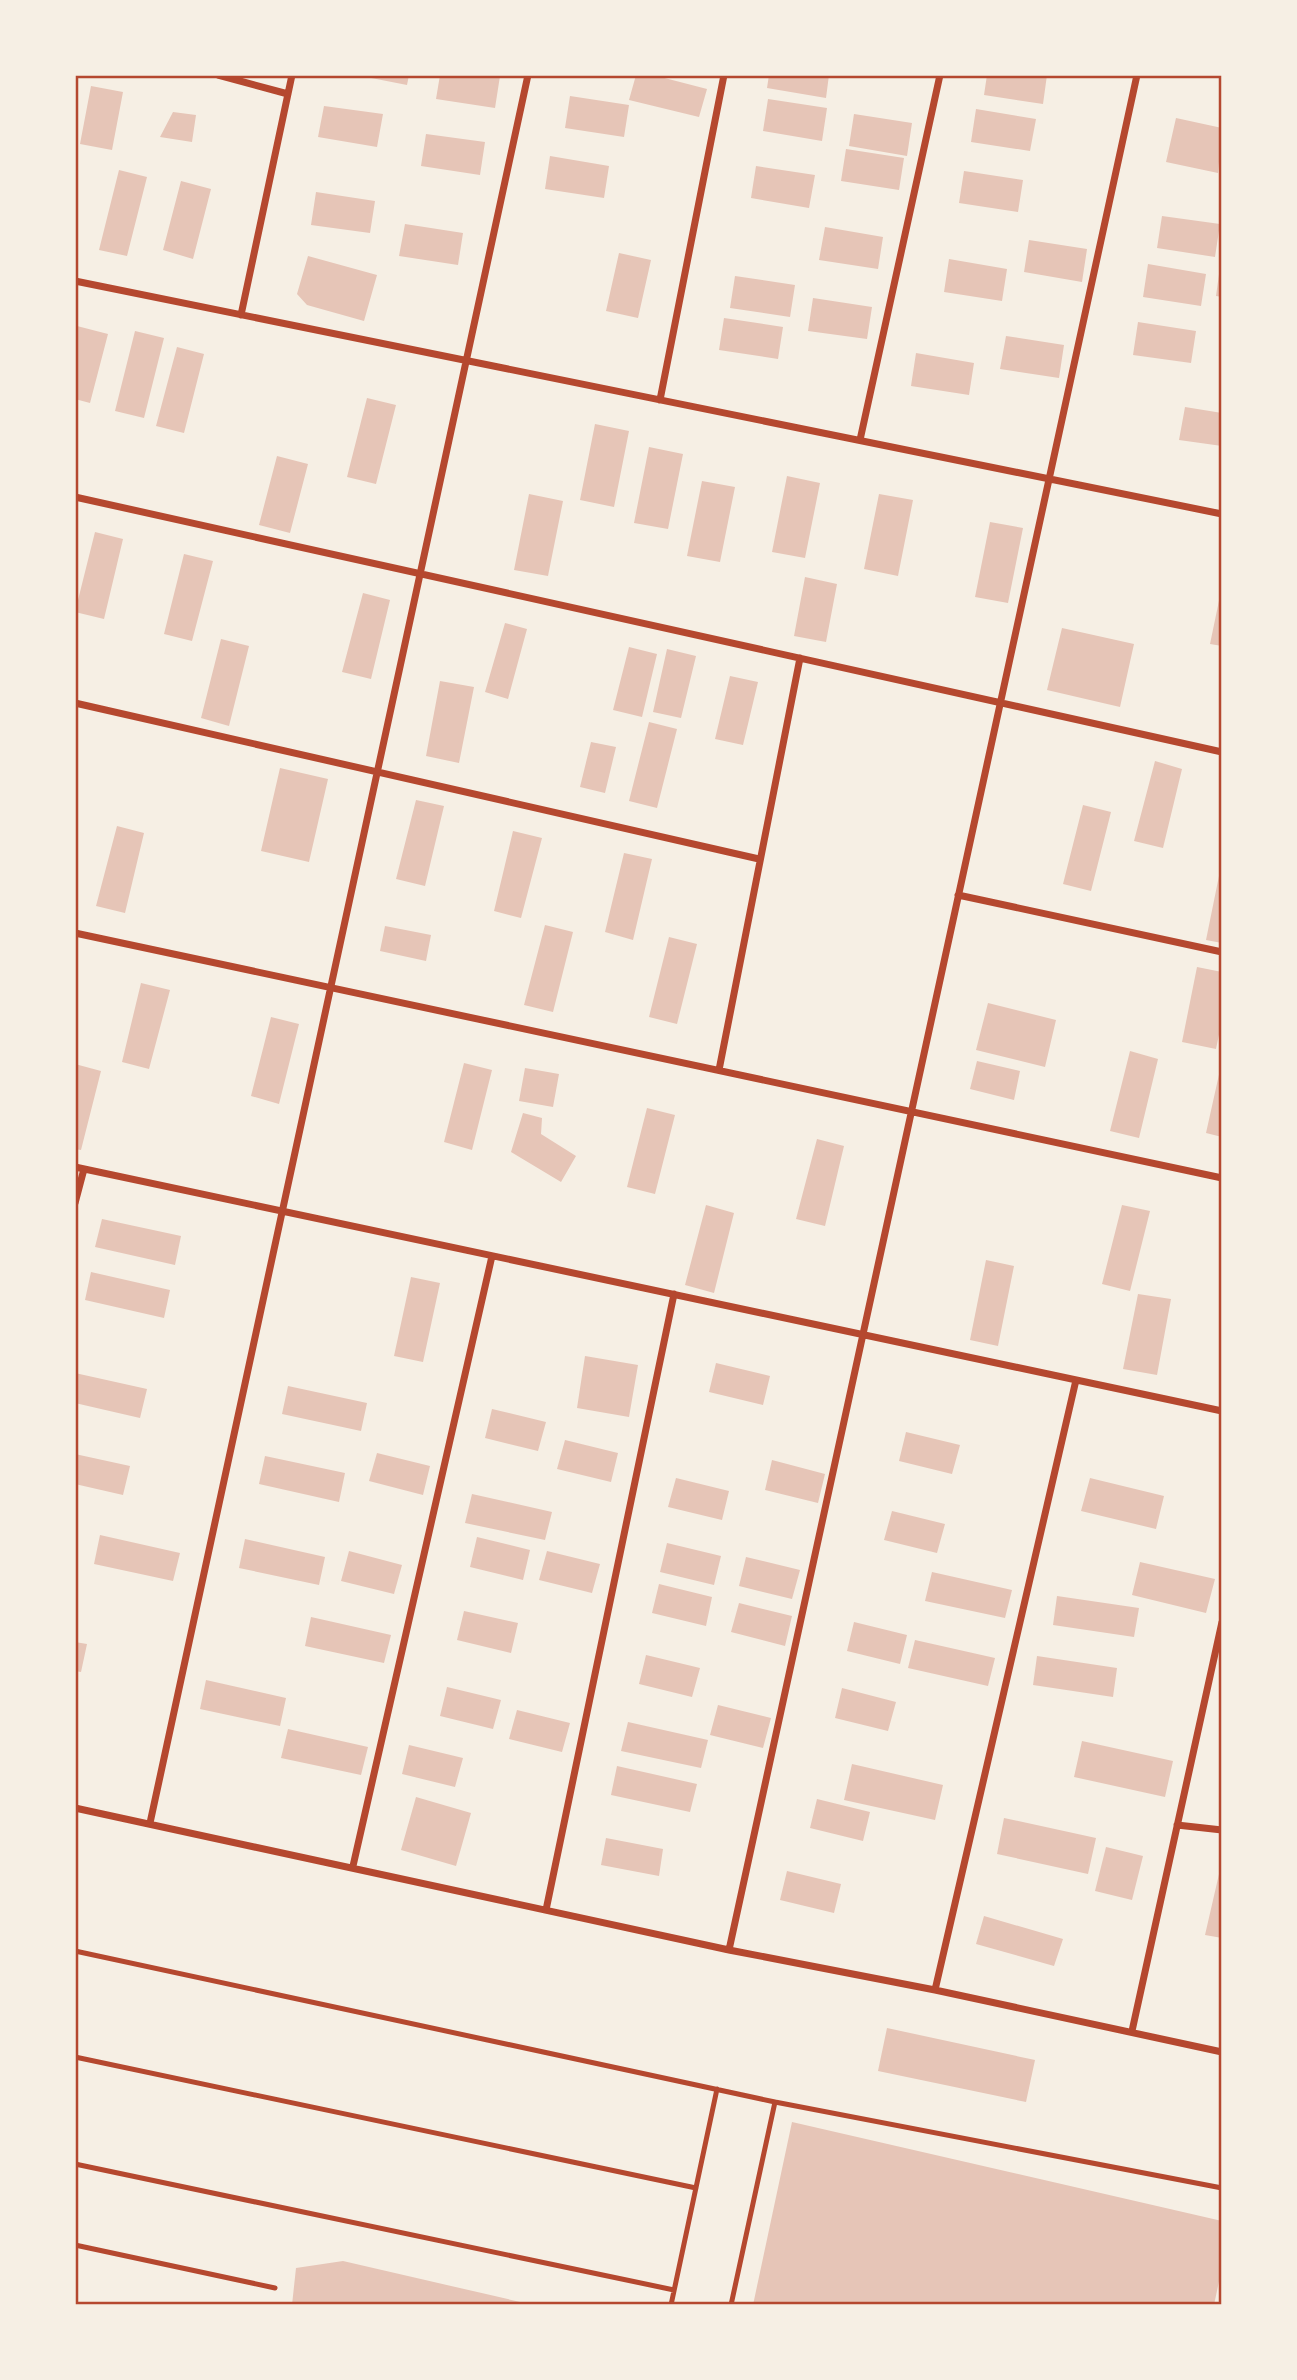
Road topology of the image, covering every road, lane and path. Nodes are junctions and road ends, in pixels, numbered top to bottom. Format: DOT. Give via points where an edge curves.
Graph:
graph roads {
  1 [pos="218,75"];
  2 [pos="292,75"];
  3 [pos="528,75"];
  4 [pos="724,75"];
  5 [pos="940,75"];
  6 [pos="1137,75"];
  7 [pos="288,94"];
  8 [pos="75,281"];
  9 [pos="241,315"];
  10 [pos="466,360"];
  11 [pos="660,400"];
  12 [pos="860,440"];
  13 [pos="1049,478"];
  14 [pos="75,497"];
  15 [pos="1222,514"];
  16 [pos="420,574"];
  17 [pos="800,658"];
  18 [pos="75,703"];
  19 [pos="1000,703"];
  20 [pos="1222,752"];
  21 [pos="377,772"];
  22 [pos="759,859"];
  23 [pos="958,895"];
  24 [pos="75,933"];
  25 [pos="1222,952"];
  26 [pos="331,987"];
  27 [pos="719,1070"];
  28 [pos="911,1111"];
  29 [pos="80,1168"];
  30 [pos="1222,1178"];
  31 [pos="75,1203"];
  32 [pos="282,1211"];
  33 [pos="492,1256"];
  34 [pos="674,1294"];
  35 [pos="863,1334"];
  36 [pos="1076,1380"];
  37 [pos="1222,1411"];
  38 [pos="1222,1622"];
  39 [pos="1219,1646"];
  40 [pos="75,1808"];
  41 [pos="149,1823"];
  42 [pos="1177,1825"];
  43 [pos="1222,1830"];
  44 [pos="354,1866"];
  45 [pos="546,1910"];
  46 [pos="729,1950"];
  47 [pos="75,1951"];
  48 [pos="935,1990"];
  49 [pos="1132,2031"];
  50 [pos="1222,2052"];
  51 [pos="75,2057"];
  52 [pos="717,2089"];
  53 [pos="775,2102"];
  54 [pos="75,2164"];
  55 [pos="696,2188"];
  56 [pos="1222,2188"];
  57 [pos="75,2245"];
  58 [pos="275,2288"];
  59 [pos="674,2290"];
  60 [pos="671,2305"];
  61 [pos="731,2305"];
  1 -- 7 [label="street"];
  2 -- 7 [label="street"];
  3 -- 10 [label="street"];
  4 -- 11 [label="street"];
  5 -- 12 [label="street"];
  6 -- 13 [label="street"];
  7 -- 9 [label="street"];
  8 -- 9 [label="street"];
  9 -- 10 [label="street"];
  10 -- 11 [label="street"];
  10 -- 16 [label="street"];
  11 -- 12 [label="street"];
  12 -- 13 [label="street"];
  13 -- 15 [label="street"];
  13 -- 19 [label="street"];
  14 -- 16 [label="street"];
  16 -- 17 [label="street"];
  16 -- 21 [label="street"];
  17 -- 19 [label="street"];
  17 -- 22 [label="street"];
  18 -- 21 [label="street"];
  19 -- 20 [label="street"];
  19 -- 23 [label="street"];
  21 -- 22 [label="street"];
  21 -- 26 [label="street"];
  22 -- 27 [label="street"];
  23 -- 25 [label="street"];
  23 -- 28 [label="street"];
  24 -- 26 [label="street"];
  26 -- 27 [label="street"];
  26 -- 32 [label="street"];
  27 -- 28 [label="street"];
  28 -- 30 [label="street"];
  28 -- 35 [label="street"];
  29 -- 31 [label="street"];
  29 -- 32 [label="street"];
  32 -- 33 [label="street"];
  32 -- 41 [label="street"];
  33 -- 34 [label="street"];
  33 -- 44 [label="street"];
  34 -- 35 [label="street"];
  34 -- 45 [label="street"];
  35 -- 36 [label="street"];
  35 -- 46 [label="street"];
  36 -- 37 [label="street"];
  36 -- 48 [label="street"];
  38 -- 39 [label="street"];
  39 -- 42 [label="street"];
  40 -- 41 [label="street"];
  41 -- 44 [label="street"];
  42 -- 43 [label="street"];
  42 -- 49 [label="street"];
  44 -- 45 [label="street"];
  45 -- 46 [label="street"];
  46 -- 48 [label="street"];
  47 -- 52 [label="lane"];
  48 -- 49 [label="street"];
  49 -- 50 [label="street"];
  51 -- 55 [label="lane"];
  52 -- 53 [label="lane"];
  52 -- 55 [label="lane"];
  53 -- 56 [label="lane"];
  53 -- 61 [label="lane"];
  54 -- 59 [label="lane"];
  55 -- 59 [label="lane"];
  57 -- 58 [label="lane"];
  59 -- 60 [label="lane"];
}
